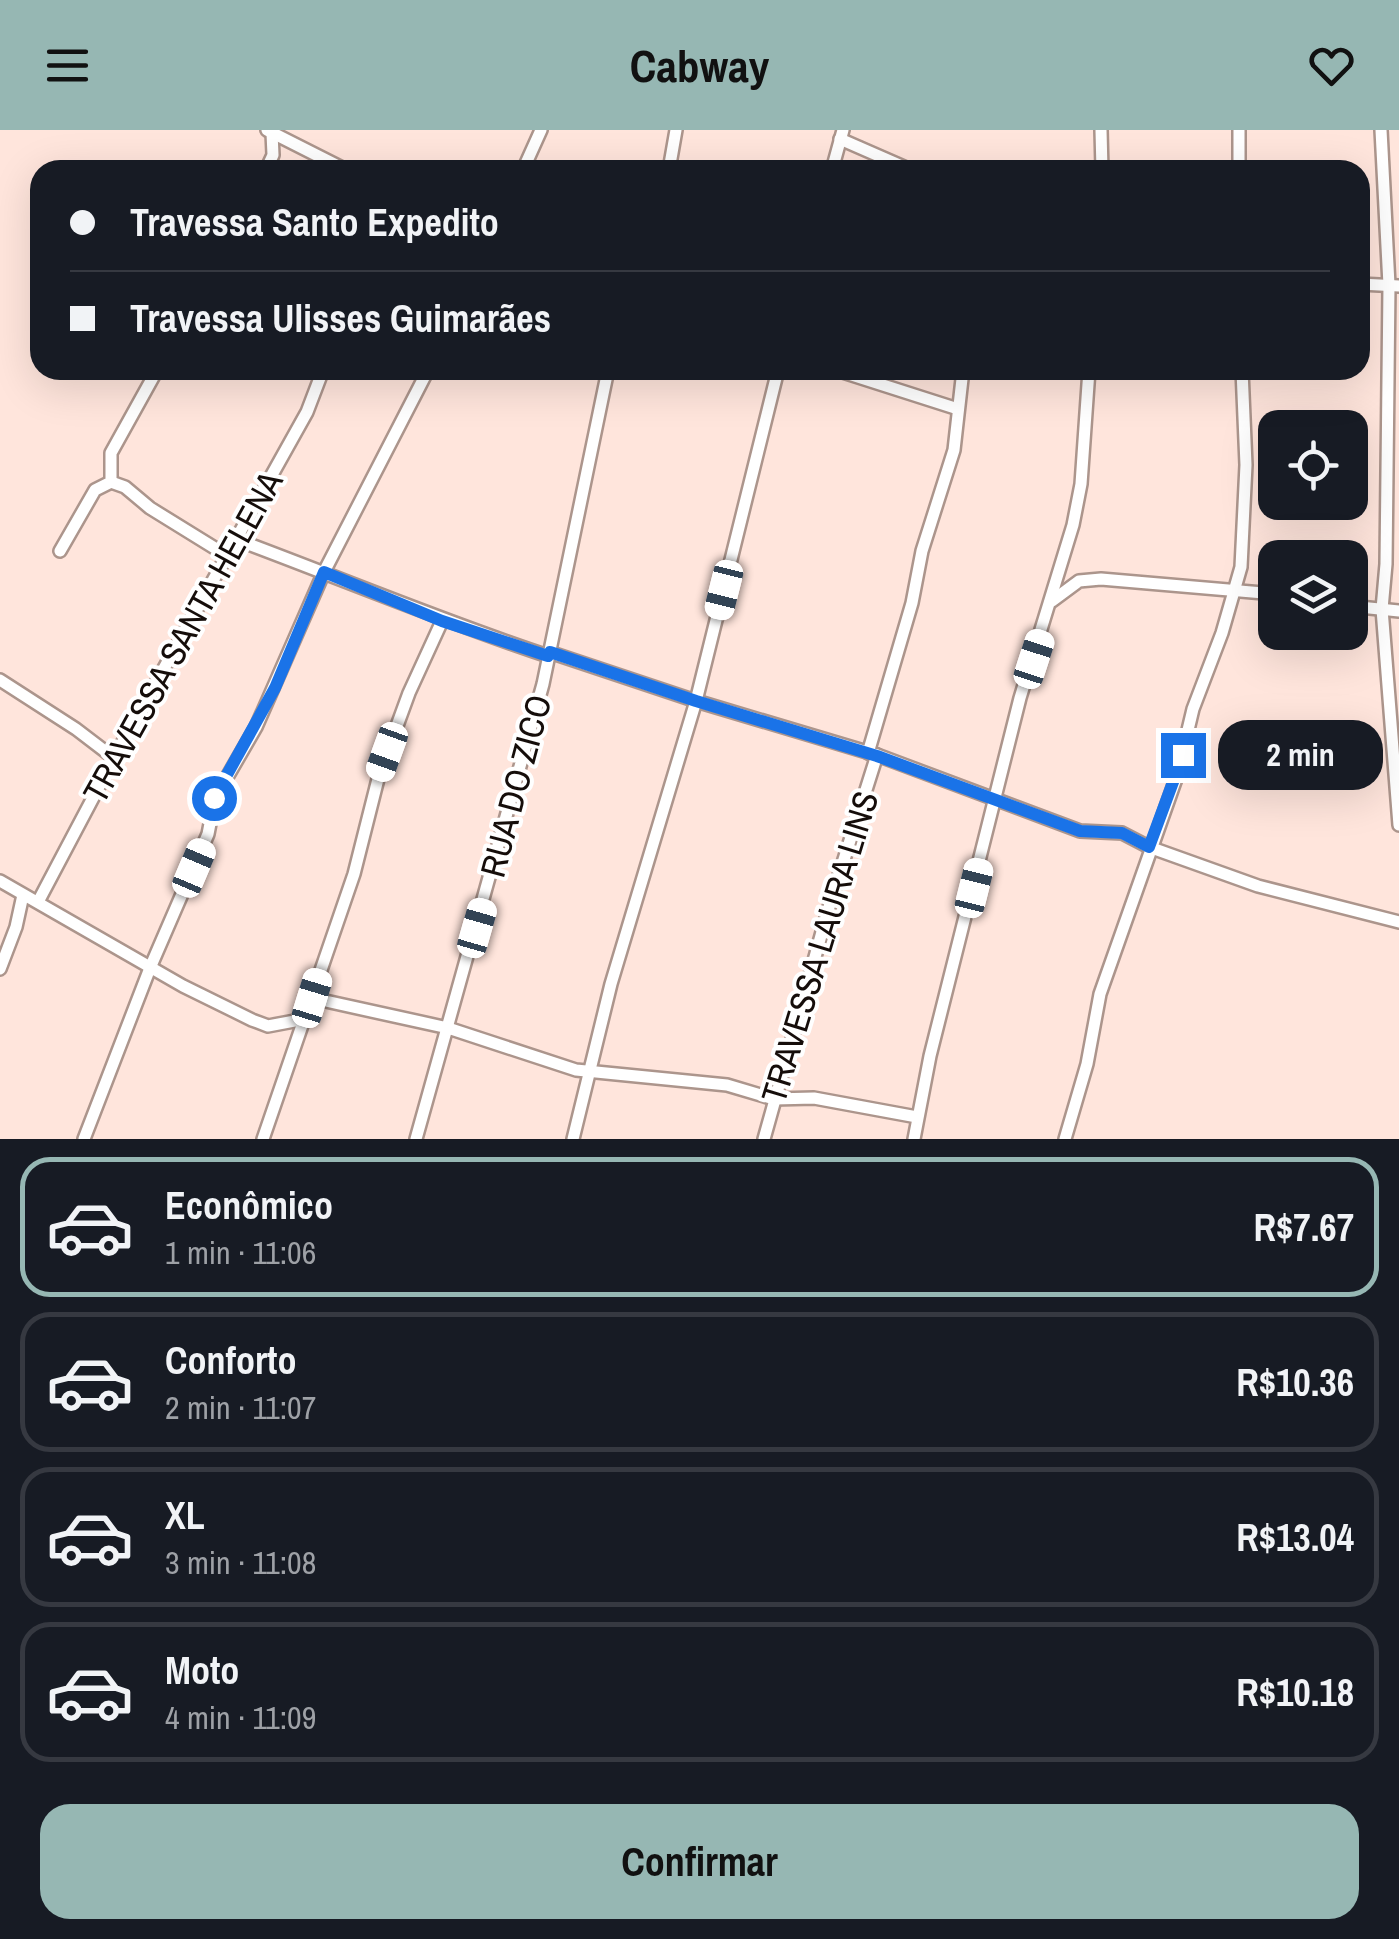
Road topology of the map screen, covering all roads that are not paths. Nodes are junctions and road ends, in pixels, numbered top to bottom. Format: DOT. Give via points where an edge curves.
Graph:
graph roads {
  1 [pos="540,130"];
  2 [pos="676,130"];
  3 [pos="1102,130"];
  4 [pos="1239,130"];
  5 [pos="1381,130"];
  6 [pos="270,131"];
  7 [pos="842,134"];
  8 [pos="270,160"];
  9 [pos="327,160"];
  10 [pos="526,160"];
  11 [pos="671,160"];
  12 [pos="835,160"];
  13 [pos="892,160"];
  14 [pos="1102,160"];
  15 [pos="1239,160"];
  16 [pos="1394,286"];
  17 [pos="151,380"];
  18 [pos="318,380"];
  19 [pos="423,380"];
  20 [pos="606,380"];
  21 [pos="776,380"];
  22 [pos="867,380"];
  23 [pos="962,380"];
  24 [pos="1089,380"];
  25 [pos="1242,380"];
  26 [pos="958,409"];
  27 [pos="111,482"];
  28 [pos="235,539"];
  29 [pos="60,550"];
  30 [pos="226,555"];
  31 [pos="324,572"];
  32 [pos="1235,589"];
  33 [pos="1258,592"];
  34 [pos="1052,601"];
  35 [pos="1368,608"];
  36 [pos="1382,609"];
  37 [pos="1399,611"];
  38 [pos="442,621"];
  39 [pos="549,654"];
  40 [pos="0,680"];
  41 [pos="696,701"];
  42 [pos="873,754"];
  43 [pos="114,758"];
  44 [pos="994,801"];
  45 [pos="1399,825"];
  46 [pos="1149,847"];
  47 [pos="0,882"];
  48 [pos="23,894"];
  49 [pos="38,902"];
  50 [pos="1399,922"];
  51 [pos="150,968"];
  52 [pos="0,969"];
  53 [pos="312,998"];
  54 [pos="305,1019"];
  55 [pos="448,1028"];
  56 [pos="587,1072"];
  57 [pos="774,1099"];
  58 [pos="917,1117"];
  59 [pos="84,1139"];
  60 [pos="262,1139"];
  61 [pos="416,1139"];
  62 [pos="573,1139"];
  63 [pos="764,1139"];
  64 [pos="914,1139"];
  65 [pos="1065,1139"];
  1 -- 10 [label="street"];
  2 -- 11 [label="street"];
  3 -- 14 [label="street"];
  4 -- 15 [label="street"];
  5 -- 16 [label="street"];
  6 -- 8 [label="street"];
  6 -- 9 [label="street"];
  7 -- 12 [label="street"];
  7 -- 13 [label="street"];
  16 -- 36 [label="street"];
  17 -- 27 [label="street" via="111,452"];
  18 -- 28 [label="street, TRAVESSA SANTA HELENA"];
  19 -- 31 [label="street"];
  20 -- 39 [label="street, RUA DO ZICO"];
  21 -- 41 [label="street"];
  22 -- 26 [label="street"];
  23 -- 26 [label="street, TRAVESSA LAURA LINS"];
  24 -- 34 [label="street" via="1080,484"];
  25 -- 32 [label="street" via="1244,534"];
  26 -- 42 [label="street, TRAVESSA LAURA LINS" via="954,450"];
  27 -- 29 [label="street" via="95,490"];
  27 -- 30 [label="street"];
  28 -- 30 [label="street, TRAVESSA SANTA HELENA"];
  28 -- 31 [label="street"];
  30 -- 43 [label="street, TRAVESSA SANTA HELENA"];
  31 -- 38 [label="street"];
  31 -- 51 [label="street" via="269,701 214,798 208,834"];
  32 -- 33 [label="street"];
  32 -- 34 [label="street" via="1085,580"];
  32 -- 46 [label="street"];
  34 -- 44 [label="street"];
  35 -- 36 [label="street"];
  36 -- 37 [label="street"];
  36 -- 45 [label="street"];
  38 -- 39 [label="street"];
  38 -- 53 [label="street" via="379,775"];
  39 -- 41 [label="street"];
  39 -- 55 [label="street, RUA DO ZICO"];
  40 -- 43 [label="street"];
  41 -- 42 [label="street"];
  41 -- 56 [label="street"];
  42 -- 44 [label="street"];
  42 -- 57 [label="street, TRAVESSA LAURA LINS"];
  43 -- 49 [label="street, TRAVESSA SANTA HELENA"];
  44 -- 46 [label="street" via="1080,831 1122,833"];
  44 -- 58 [label="street"];
  46 -- 50 [label="street" via="1258,886"];
  46 -- 65 [label="street" via="1100,994"];
  47 -- 48 [label="street"];
  48 -- 49 [label="street"];
  48 -- 52 [label="street"];
  49 -- 51 [label="street"];
  51 -- 54 [label="street" via="268,1026"];
  51 -- 59 [label="street"];
  53 -- 54 [label="street"];
  53 -- 55 [label="street"];
  54 -- 60 [label="street"];
  55 -- 56 [label="street"];
  55 -- 61 [label="street, RUA DO ZICO"];
  56 -- 57 [label="street" via="727,1086"];
  56 -- 62 [label="street"];
  57 -- 58 [label="street" via="814,1098"];
  57 -- 63 [label="street, TRAVESSA LAURA LINS"];
  58 -- 64 [label="street"];
}
